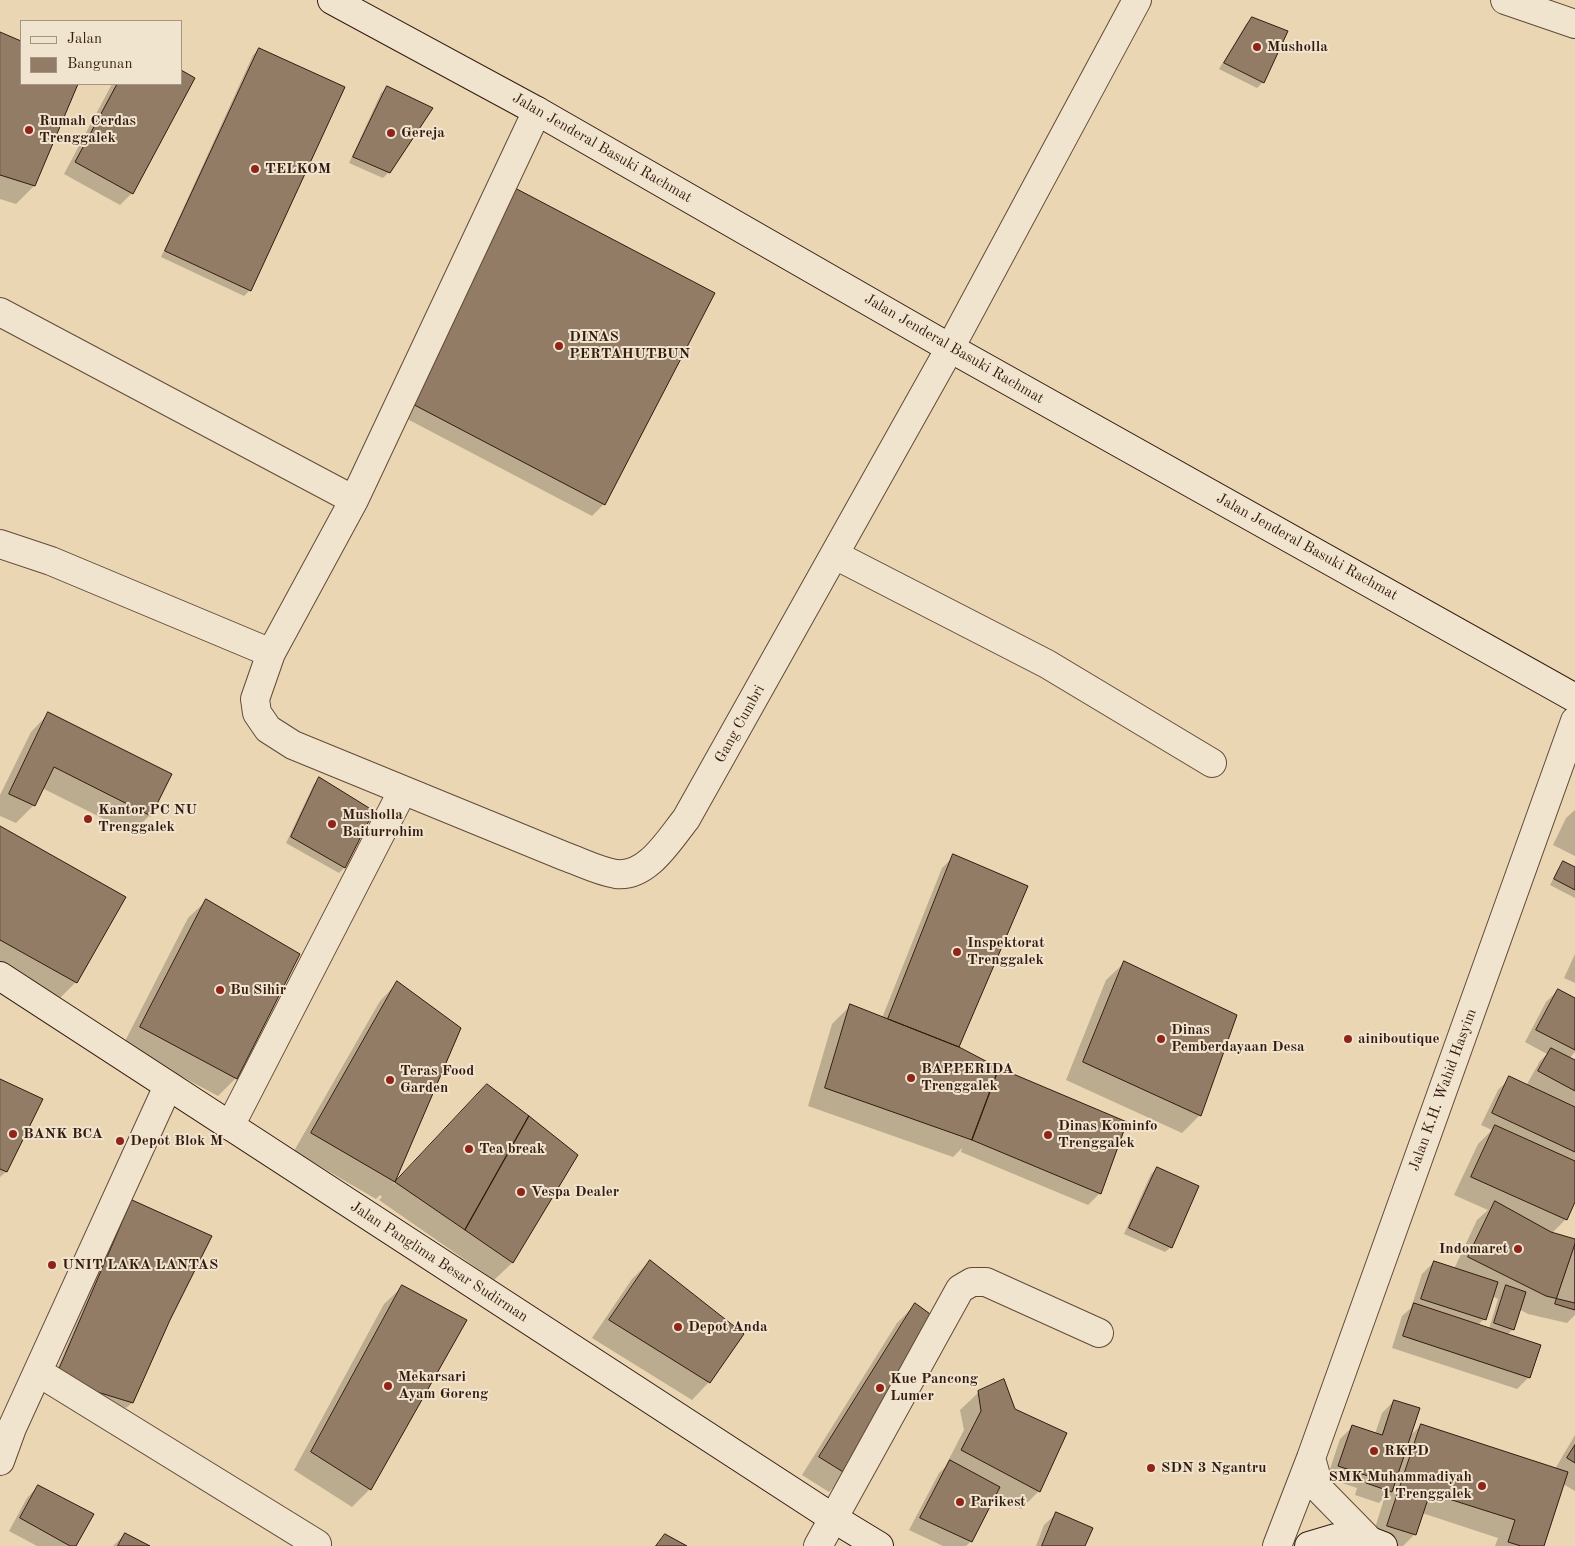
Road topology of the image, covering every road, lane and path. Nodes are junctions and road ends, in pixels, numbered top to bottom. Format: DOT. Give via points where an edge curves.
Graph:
graph roads {
  1 [pos="332,0"];
  2 [pos="1137,0"];
  3 [pos="1505,0"];
  4 [pos="1575,24"];
  5 [pos="537,111"];
  6 [pos="0,312"];
  7 [pos="950,348"];
  8 [pos="354,500"];
  9 [pos="0,544"];
  10 [pos="835,555"];
  11 [pos="270,652"];
  12 [pos="1575,698"];
  13 [pos="1575,721"];
  14 [pos="1212,763"];
  15 [pos="404,790"];
  16 [pos="0,976"];
  17 [pos="168,1086"];
  18 [pos="230,1126"];
  19 [pos="1099,1333"];
  20 [pos="38,1372"];
  21 [pos="1311,1458"];
  22 [pos="0,1461"];
  23 [pos="833,1518"];
  24 [pos="317,1544"];
  25 [pos="1377,1544"];
  26 [pos="818,1546"];
  27 [pos="879,1546"];
  28 [pos="1277,1546"];
  29 [pos="1309,1546"];
  1 -- 5 [label="street, Jalan Jenderal Basuki Rachmat"];
  2 -- 7 [label="street, Gang Cumbri"];
  3 -- 4 [label="street"];
  5 -- 7 [label="street, Jalan Jenderal Basuki Rachmat"];
  5 -- 8 [label="street, Gang Cumbri"];
  6 -- 8 [label="street"];
  7 -- 10 [label="street, Gang Cumbri"];
  7 -- 12 [label="street, Jalan Jenderal Basuki Rachmat"];
  8 -- 11 [label="street, Gang Cumbri"];
  9 -- 11 [label="street" via="51,561"];
  10 -- 14 [label="street" via="1047,664"];
  10 -- 15 [label="street, Gang Cumbri" via="686,819 661,850 634,872 618,874 605,871"];
  11 -- 15 [label="street, Gang Cumbri" via="255,699 257,713 268,729 293,745"];
  13 -- 21 [label="street, Jalan K.H. Wahid Hasyim"];
  15 -- 18 [label="street"];
  16 -- 17 [label="street, Jalan Panglima Besar Sudirman"];
  17 -- 18 [label="street, Jalan Panglima Besar Sudirman"];
  17 -- 20 [label="street"];
  18 -- 23 [label="street, Jalan Panglima Besar Sudirman"];
  19 -- 23 [label="street" via="986,1282 972,1282 960,1290"];
  20 -- 22 [label="street"];
  20 -- 24 [label="street"];
  21 -- 25 [label="street" via="1320,1490"];
  21 -- 28 [label="street, Jalan K.H. Wahid Hasyim"];
  23 -- 26 [label="street"];
  23 -- 27 [label="street, Jalan Panglima Besar Sudirman"];
  25 -- 29 [label="street" via="1336,1538"];
}
